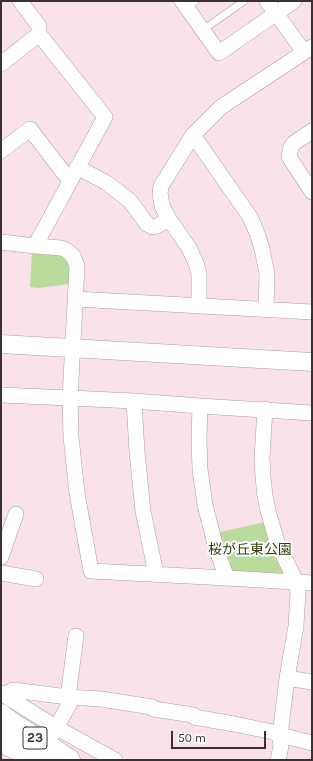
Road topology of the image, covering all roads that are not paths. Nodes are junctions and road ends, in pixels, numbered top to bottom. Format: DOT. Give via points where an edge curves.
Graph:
graph roads {
  1 [pos="20,1"];
  2 [pos="244,1"];
  3 [pos="267,1"];
  4 [pos="294,1"];
  5 [pos="187,3"];
  6 [pos="276,14"];
  7 [pos="202,30"];
  8 [pos="39,34"];
  9 [pos="308,49"];
  10 [pos="1,64"];
  11 [pos="312,131"];
  12 [pos="193,135"];
  13 [pos="1,151"];
  14 [pos="77,167"];
  15 [pos="70,181"];
  16 [pos="312,192"];
  17 [pos="170,219"];
  18 [pos="1,242"];
  19 [pos="35,246"];
  20 [pos="75,299"];
  21 [pos="199,306"];
  22 [pos="266,309"];
  23 [pos="312,312"];
  24 [pos="1,344"];
  25 [pos="73,348"];
  26 [pos="312,362"];
  27 [pos="1,394"];
  28 [pos="70,398"];
  29 [pos="134,401"];
  30 [pos="200,406"];
  31 [pos="264,410"];
  32 [pos="312,412"];
  33 [pos="16,514"];
  34 [pos="1,557"];
  35 [pos="1,573"];
  36 [pos="156,574"];
  37 [pos="227,578"];
  38 [pos="36,579"];
  39 [pos="296,582"];
  40 [pos="312,583"];
  41 [pos="76,636"];
  42 [pos="286,678"];
  43 [pos="312,682"];
  44 [pos="68,697"];
  45 [pos="2,701"];
  46 [pos="55,731"];
  47 [pos="280,736"];
  48 [pos="1,740"];
  49 [pos="312,743"];
  50 [pos="40,760"];
  51 [pos="69,760"];
  52 [pos="115,760"];
  53 [pos="278,760"];
  1 -- 8 [label="street" via="39,26"];
  2 -- 7 [label="lane"];
  3 -- 6 [label="street"];
  4 -- 6 [label="street"];
  5 -- 7 [label="street"];
  6 -- 7 [label="street" via="219,53"];
  6 -- 9 [label="street"];
  8 -- 10 [label="street"];
  8 -- 14 [label="street" via="104,116"];
  9 -- 12 [label="street" via="221,107"];
  11 -- 16 [label="street" via="294,143 289,156"];
  12 -- 17 [label="street" via="161,186 162,206"];
  12 -- 22 [label="street" via="250,217 257,233 267,274"];
  13 -- 15 [label="street" via="30,129"];
  14 -- 15 [label="street"];
  14 -- 17 [label="street" via="108,183 130,201 147,224 153,227"];
  15 -- 19 [label="street"];
  17 -- 21 [label="street" via="196,263 199,273"];
  18 -- 19 [label="street"];
  19 -- 20 [label="street" via="61,248 73,256 77,266"];
  20 -- 21 [label="street"];
  20 -- 25 [label="street"];
  21 -- 22 [label="street"];
  22 -- 23 [label="street"];
  24 -- 25 [label="street"];
  25 -- 26 [label="street"];
  25 -- 28 [label="street"];
  27 -- 28 [label="street"];
  28 -- 29 [label="street"];
  28 -- 36 [label="street" via="77,493 92,571"];
  29 -- 30 [label="street"];
  29 -- 36 [label="street" via="142,504"];
  30 -- 31 [label="street"];
  30 -- 37 [label="street" via="198,440 205,505"];
  31 -- 32 [label="street"];
  31 -- 39 [label="street" via="262,458 265,496 277,542"];
  33 -- 34 [label="street"];
  35 -- 38 [label="street"];
  36 -- 37 [label="street"];
  37 -- 39 [label="street"];
  39 -- 40 [label="street"];
  39 -- 42 [label="street" via="296,626"];
  41 -- 44 [label="street"];
  42 -- 43 [label="street"];
  42 -- 47 [label="street"];
  44 -- 45 [label="street" via="13,690"];
  44 -- 46 [label="street" via="70,703"];
  44 -- 47 [label="street" via="152,707 260,729"];
  45 -- 46 [label="street"];
  45 -- 51 [label="highway, 23" via="11,723"];
  46 -- 52 [label="street"];
  47 -- 49 [label="street"];
  47 -- 53 [label="street"];
  48 -- 50 [label="highway, 23"];
}
